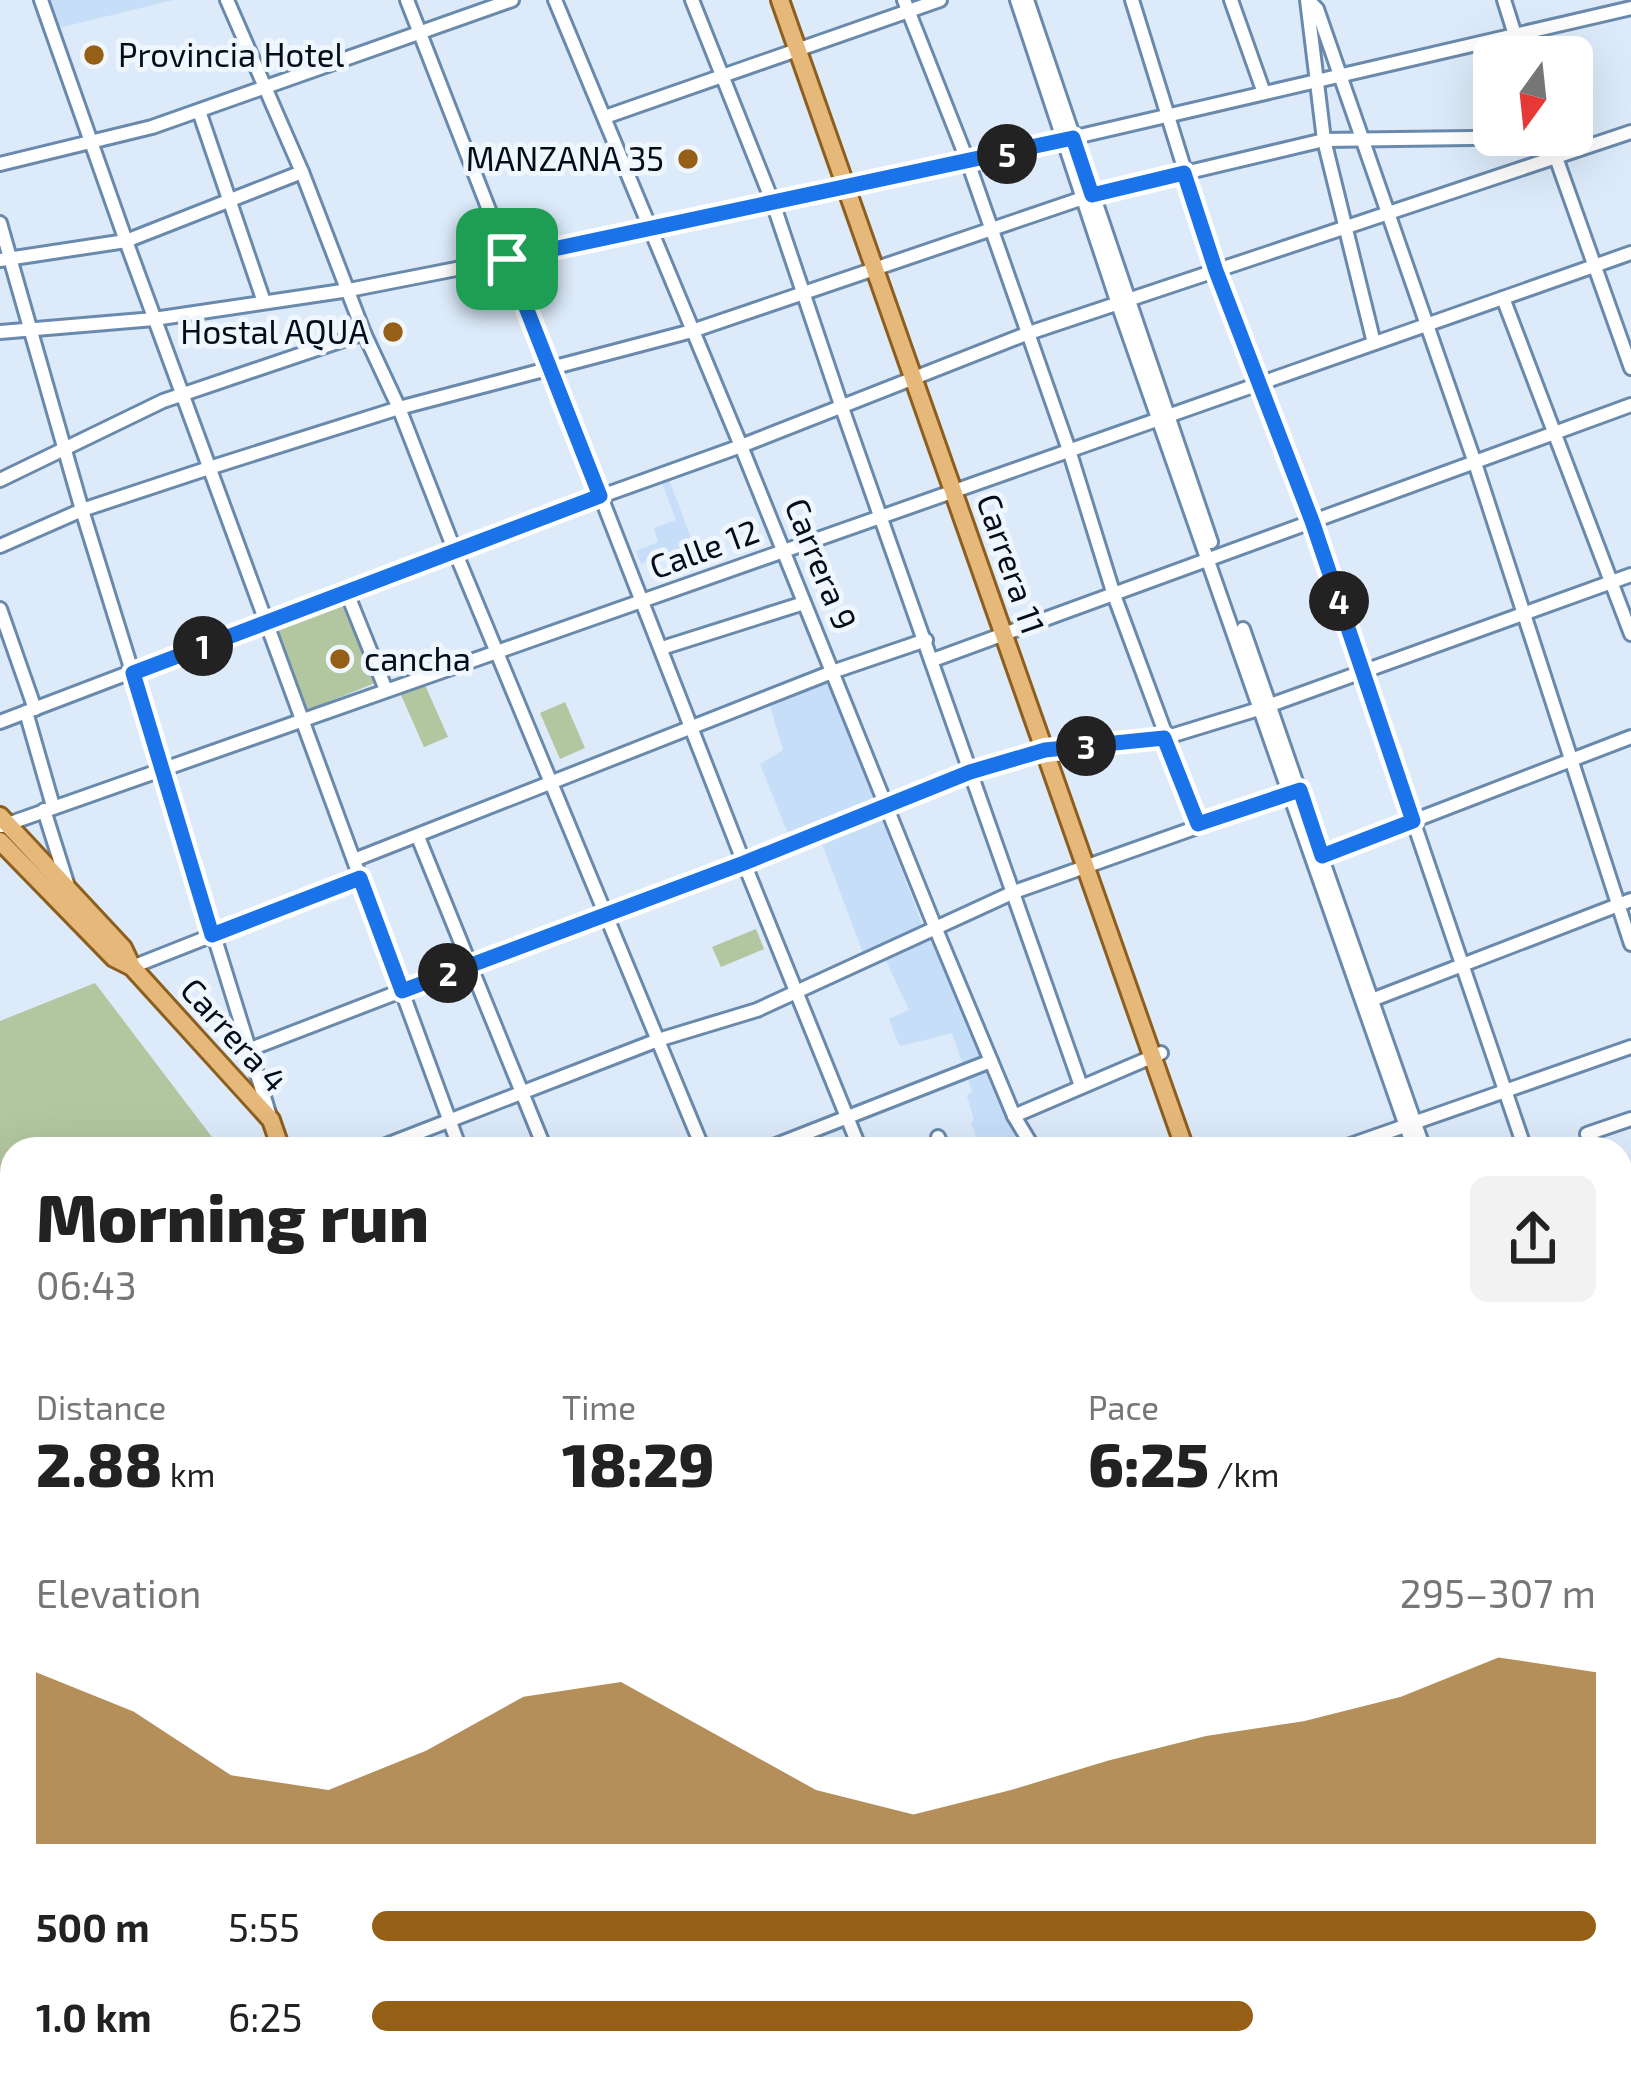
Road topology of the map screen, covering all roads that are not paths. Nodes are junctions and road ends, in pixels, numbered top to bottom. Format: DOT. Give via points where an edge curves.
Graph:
graph roads {
  1 [pos="41,0"];
  2 [pos="227,0"];
  3 [pos="407,0"];
  4 [pos="512,0"];
  5 [pos="555,0"];
  6 [pos="692,0"];
  7 [pos="780,0"];
  8 [pos="791,0"];
  9 [pos="940,0"];
  10 [pos="1017,0"];
  11 [pos="1027,0"];
  12 [pos="1132,0"];
  13 [pos="1231,0"];
  14 [pos="1504,0"];
  15 [pos="1306,3"];
  16 [pos="906,6"];
  17 [pos="1631,8"];
  18 [pos="419,31"];
  19 [pos="1515,36"];
  20 [pos="1519,36"];
  21 [pos="801,46"];
  22 [pos="1473,46"];
  23 [pos="721,73"];
  24 [pos="1341,76"];
  25 [pos="1315,82"];
  26 [pos="265,85"];
  27 [pos="1264,93"];
  28 [pos="199,111"];
  29 [pos="1169,116"];
  30 [pos="604,117"];
  31 [pos="1631,132"];
  32 [pos="1473,137"];
  33 [pos="1069,139"];
  34 [pos="1362,139"];
  35 [pos="1324,140"];
  36 [pos="92,142"];
  37 [pos="1593,144"];
  38 [pos="1556,156"];
  39 [pos="968,162"];
  40 [pos="0,164"];
  41 [pos="302,172"];
  42 [pos="1184,173"];
  43 [pos="850,184"];
  44 [pos="1088,196"];
  45 [pos="231,200"];
  46 [pos="773,203"];
  47 [pos="1387,211"];
  48 [pos="0,223"];
  49 [pos="1348,226"];
  50 [pos="650,227"];
  51 [pos="989,227"];
  52 [pos="126,241"];
  53 [pos="1631,253"];
  54 [pos="6,258"];
  55 [pos="507,259"];
  56 [pos="880,266"];
  57 [pos="1592,267"];
  58 [pos="1216,271"];
  59 [pos="350,290"];
  60 [pos="805,291"];
  61 [pos="1503,298"];
  62 [pos="264,302"];
  63 [pos="1123,302"];
  64 [pos="154,319"];
  65 [pos="1428,324"];
  66 [pos="30,327"];
  67 [pos="1624,327"];
  68 [pos="692,331"];
  69 [pos="0,332"];
  70 [pos="364,333"];
  71 [pos="1026,334"];
  72 [pos="1374,343"];
  73 [pos="1631,368"];
  74 [pos="554,370"];
  75 [pos="919,377"];
  76 [pos="1258,384"];
  77 [pos="182,394"];
  78 [pos="1631,404"];
  79 [pos="841,405"];
  80 [pos="399,407"];
  81 [pos="1164,417"];
  82 [pos="1551,432"];
  83 [pos="741,446"];
  84 [pos="1069,450"];
  85 [pos="66,451"];
  86 [pos="1474,460"];
  87 [pos="209,468"];
  88 [pos="0,480"];
  89 [pos="958,489"];
  90 [pos="600,496"];
  91 [pos="82,510"];
  92 [pos="881,516"];
  93 [pos="1312,521"];
  94 [pos="0,546"];
  95 [pos="454,549"];
  96 [pos="783,550"];
  97 [pos="1213,559"];
  98 [pos="1631,575"];
  99 [pos="1611,583"];
  100 [pos="347,592"];
  101 [pos="1114,596"];
  102 [pos="643,600"];
  103 [pos="804,603"];
  104 [pos="0,609"];
  105 [pos="1525,614"];
  106 [pos="266,622"];
  107 [pos="1010,634"];
  108 [pos="1631,634"];
  109 [pos="926,640"];
  110 [pos="662,649"];
  111 [pos="497,651"];
  112 [pos="933,660"];
  113 [pos="832,672"];
  114 [pos="1363,672"];
  115 [pos="133,673"];
  116 [pos="386,690"];
  117 [pos="1266,706"];
  118 [pos="30,711"];
  119 [pos="302,719"];
  120 [pos="0,722"];
  121 [pos="692,726"];
  122 [pos="1631,737"];
  123 [pos="1164,738"];
  124 [pos="1050,750"];
  125 [pos="1572,759"];
  126 [pos="162,768"];
  127 [pos="970,772"];
  128 [pos="553,785"];
  129 [pos="1296,792"];
  130 [pos="886,806"];
  131 [pos="49,808"];
  132 [pos="1413,821"];
  133 [pos="1198,824"];
  134 [pos="1,827"];
  135 [pos="418,837"];
  136 [pos="1322,856"];
  137 [pos="354,860"];
  138 [pos="744,863"];
  139 [pos="1090,865"];
  140 [pos="360,878"];
  141 [pos="1014,892"];
  142 [pos="71,896"];
  143 [pos="1625,902"];
  144 [pos="606,912"];
  145 [pos="934,927"];
  146 [pos="212,935"];
  147 [pos="1631,944"];
  148 [pos="470,964"];
  149 [pos="1461,965"];
  150 [pos="132,967"];
  151 [pos="402,991"];
  152 [pos="799,992"];
  153 [pos="1368,1001"];
  154 [pos="658,1040"];
  155 [pos="1631,1047"];
  156 [pos="248,1050"];
  157 [pos="1157,1055"];
  158 [pos="991,1061"];
  159 [pos="1081,1086"];
  160 [pos="1505,1090"];
  161 [pos="522,1091"];
  162 [pos="1014,1116"];
  163 [pos="847,1117"];
  164 [pos="1631,1119"];
  165 [pos="271,1120"];
  166 [pos="450,1121"];
  167 [pos="1411,1124"];
  168 [pos="1587,1134"];
  169 [pos="277,1137"];
  170 [pos="408,1137"];
  171 [pos="456,1137"];
  172 [pos="540,1137"];
  173 [pos="698,1137"];
  174 [pos="796,1137"];
  175 [pos="855,1137"];
  176 [pos="1027,1137"];
  177 [pos="1181,1137"];
  178 [pos="1190,1137"];
  179 [pos="1374,1137"];
  180 [pos="1413,1137"];
  181 [pos="1418,1137"];
  182 [pos="1521,1137"];
  1 -- 36 [label="street"];
  2 -- 26 [label="street"];
  3 -- 18 [label="street"];
  4 -- 18 [label="street"];
  5 -- 30 [label="street, Carrera 9"];
  6 -- 23 [label="street"];
  7 -- 21 [label="main road, Carrera 11"];
  8 -- 21 [label="main road, Carrera 11"];
  9 -- 16 [label="street"];
  10 -- 33 [label="street"];
  11 -- 33 [label="street"];
  12 -- 29 [label="street"];
  13 -- 27 [label="street"];
  14 -- 19 [label="street"];
  15 -- 24 [label="street" via="1316,6"];
  15 -- 25 [label="street"];
  16 -- 21 [label="street"];
  16 -- 39 [label="street"];
  17 -- 20 [label="street"];
  18 -- 26 [label="street"];
  18 -- 55 [label="street"];
  21 -- 23 [label="street"];
  21 -- 43 [label="main road, Carrera 11"];
  22 -- 24 [label="street"];
  23 -- 30 [label="street"];
  23 -- 46 [label="street"];
  24 -- 25 [label="street"];
  24 -- 34 [label="street"];
  25 -- 27 [label="street"];
  25 -- 35 [label="street"];
  26 -- 28 [label="street"];
  26 -- 41 [label="street"];
  27 -- 29 [label="street"];
  28 -- 36 [label="street"];
  28 -- 45 [label="street"];
  29 -- 33 [label="street"];
  29 -- 42 [label="street"];
  30 -- 50 [label="street, Carrera 9"];
  31 -- 37 [label="street"];
  32 -- 34 [label="street"];
  33 -- 39 [label="street"];
  33 -- 44 [label="street"];
  34 -- 35 [label="street"];
  34 -- 47 [label="street"];
  35 -- 42 [label="street"];
  35 -- 49 [label="street"];
  36 -- 40 [label="street"];
  36 -- 52 [label="street"];
  38 -- 47 [label="street"];
  38 -- 57 [label="street"];
  39 -- 43 [label="street"];
  39 -- 51 [label="street"];
  41 -- 45 [label="street"];
  41 -- 59 [label="street"];
  42 -- 44 [label="street"];
  42 -- 58 [label="street"];
  43 -- 46 [label="street"];
  43 -- 56 [label="main road, Carrera 11"];
  44 -- 51 [label="street"];
  44 -- 63 [label="street"];
  45 -- 52 [label="street"];
  45 -- 62 [label="street"];
  46 -- 50 [label="street"];
  46 -- 60 [label="street"];
  47 -- 49 [label="street"];
  47 -- 65 [label="street"];
  48 -- 54 [label="street"];
  49 -- 58 [label="street"];
  49 -- 72 [label="street"];
  50 -- 55 [label="street"];
  50 -- 68 [label="street, Carrera 9"];
  51 -- 56 [label="street"];
  51 -- 71 [label="street"];
  52 -- 54 [label="street"];
  52 -- 64 [label="street"];
  53 -- 57 [label="street, Calle 12"];
  54 -- 66 [label="street"];
  55 -- 59 [label="street"];
  55 -- 74 [label="street"];
  56 -- 60 [label="street"];
  56 -- 75 [label="main road, Carrera 11"];
  57 -- 61 [label="street, Calle 12"];
  57 -- 67 [label="street"];
  58 -- 63 [label="street"];
  58 -- 76 [label="street"];
  59 -- 62 [label="street"];
  59 -- 70 [label="street"];
  60 -- 68 [label="street"];
  60 -- 79 [label="street"];
  61 -- 65 [label="street, Calle 12"];
  61 -- 82 [label="street"];
  62 -- 64 [label="street"];
  63 -- 71 [label="street"];
  63 -- 81 [label="street"];
  64 -- 66 [label="street"];
  64 -- 77 [label="street"];
  65 -- 72 [label="street, Calle 12"];
  65 -- 86 [label="street"];
  66 -- 69 [label="street"];
  66 -- 85 [label="street"];
  67 -- 73 [label="street"];
  68 -- 74 [label="street"];
  68 -- 83 [label="street, Carrera 9"];
  70 -- 77 [label="street"];
  70 -- 80 [label="street"];
  71 -- 75 [label="street"];
  71 -- 84 [label="street"];
  72 -- 76 [label="street, Calle 12"];
  74 -- 80 [label="street"];
  74 -- 90 [label="street"];
  75 -- 79 [label="street"];
  75 -- 89 [label="main road, Carrera 11"];
  76 -- 81 [label="street, Calle 12"];
  76 -- 93 [label="street"];
  77 -- 85 [label="street"];
  77 -- 87 [label="street"];
  78 -- 82 [label="street"];
  79 -- 83 [label="street"];
  79 -- 92 [label="street"];
  80 -- 87 [label="street"];
  80 -- 95 [label="street"];
  81 -- 84 [label="street, Calle 12"];
  81 -- 97 [label="street"];
  82 -- 86 [label="street"];
  82 -- 99 [label="street"];
  83 -- 90 [label="street"];
  83 -- 96 [label="street, Carrera 9"];
  84 -- 89 [label="street, Calle 12"];
  84 -- 101 [label="street"];
  85 -- 88 [label="street"];
  85 -- 91 [label="street"];
  86 -- 93 [label="street"];
  86 -- 105 [label="street"];
  87 -- 91 [label="street"];
  87 -- 106 [label="street"];
  89 -- 92 [label="street, Calle 12"];
  89 -- 107 [label="main road, Carrera 11"];
  90 -- 95 [label="street"];
  90 -- 102 [label="street"];
  91 -- 94 [label="street"];
  91 -- 115 [label="street"];
  92 -- 96 [label="street, Calle 12"];
  92 -- 109 [label="street"];
  93 -- 97 [label="street"];
  93 -- 114 [label="street"];
  95 -- 100 [label="street"];
  95 -- 111 [label="street"];
  96 -- 102 [label="street, Calle 12"];
  96 -- 103 [label="street, Carrera 9"];
  97 -- 101 [label="street"];
  97 -- 117 [label="street"];
  98 -- 99 [label="street"];
  99 -- 105 [label="street"];
  99 -- 108 [label="street"];
  100 -- 106 [label="street"];
  100 -- 116 [label="street"];
  101 -- 107 [label="street"];
  101 -- 123 [label="street"];
  102 -- 110 [label="street"];
  102 -- 111 [label="street, Calle 12"];
  103 -- 110 [label="street"];
  103 -- 113 [label="street, Carrera 9"];
  104 -- 118 [label="street"];
  105 -- 114 [label="street"];
  105 -- 125 [label="street"];
  106 -- 115 [label="street"];
  106 -- 119 [label="street"];
  107 -- 112 [label="street"];
  107 -- 124 [label="main road, Carrera 11"];
  109 -- 112 [label="street"];
  109 -- 113 [label="street"];
  110 -- 121 [label="street"];
  111 -- 116 [label="street, Calle 12"];
  111 -- 128 [label="street"];
  112 -- 127 [label="street"];
  113 -- 121 [label="street"];
  113 -- 130 [label="street, Carrera 9"];
  114 -- 117 [label="street"];
  114 -- 132 [label="street"];
  115 -- 118 [label="street"];
  115 -- 126 [label="street"];
  116 -- 119 [label="street, Calle 12"];
  117 -- 123 [label="street"];
  117 -- 129 [label="street"];
  118 -- 120 [label="street"];
  118 -- 131 [label="street"];
  119 -- 126 [label="street, Calle 12"];
  119 -- 137 [label="street"];
  121 -- 128 [label="street"];
  121 -- 138 [label="street"];
  122 -- 125 [label="street"];
  123 -- 124 [label="street"];
  123 -- 133 [label="street"];
  124 -- 127 [label="street"];
  124 -- 139 [label="main road, Carrera 11"];
  125 -- 132 [label="street"];
  125 -- 143 [label="street"];
  126 -- 131 [label="street, Calle 12"];
  126 -- 146 [label="street"];
  127 -- 130 [label="street"];
  127 -- 141 [label="street"];
  128 -- 135 [label="street"];
  128 -- 144 [label="street"];
  129 -- 133 [label="street"];
  129 -- 136 [label="street"];
  129 -- 153 [label="street"];
  130 -- 138 [label="street"];
  130 -- 145 [label="street, Carrera 9"];
  131 -- 134 [label="street, Calle 12"];
  131 -- 142 [label="street"];
  132 -- 136 [label="street"];
  132 -- 149 [label="street"];
  133 -- 139 [label="street"];
  134 -- 142 [label="main road, Carrera 4"];
  134 -- 150 [label="main road, Carrera 4" via="114,958"];
  135 -- 137 [label="street"];
  135 -- 148 [label="street"];
  136 -- 153 [label="street"];
  137 -- 140 [label="street"];
  138 -- 144 [label="street"];
  138 -- 152 [label="street"];
  139 -- 141 [label="street"];
  139 -- 157 [label="main road, Carrera 11"];
  140 -- 146 [label="street"];
  140 -- 151 [label="street"];
  141 -- 145 [label="street"];
  141 -- 159 [label="street"];
  142 -- 150 [label="main road, Carrera 4"];
  143 -- 147 [label="street"];
  143 -- 149 [label="street"];
  144 -- 148 [label="street"];
  144 -- 154 [label="street"];
  145 -- 152 [label="street"];
  145 -- 158 [label="street, Carrera 9"];
  146 -- 150 [label="street"];
  146 -- 156 [label="street"];
  148 -- 151 [label="street"];
  148 -- 161 [label="street"];
  149 -- 153 [label="street"];
  149 -- 160 [label="street"];
  150 -- 165 [label="main road, Carrera 4"];
  151 -- 156 [label="street"];
  151 -- 166 [label="street"];
  152 -- 154 [label="street"];
  152 -- 163 [label="street"];
  153 -- 167 [label="street"];
  154 -- 161 [label="street"];
  154 -- 173 [label="street"];
  155 -- 160 [label="street"];
  156 -- 165 [label="street"];
  157 -- 159 [label="street"];
  157 -- 177 [label="main road, Carrera 11"];
  157 -- 178 [label="main road, Carrera 11"];
  158 -- 162 [label="street, Carrera 9"];
  158 -- 163 [label="street"];
  159 -- 162 [label="street"];
  160 -- 167 [label="street"];
  160 -- 182 [label="street"];
  161 -- 166 [label="street"];
  161 -- 172 [label="street"];
  162 -- 176 [label="street, Carrera 9"];
  163 -- 174 [label="street"];
  163 -- 175 [label="street"];
  164 -- 168 [label="street"];
  165 -- 169 [label="main road, Carrera 4"];
  166 -- 170 [label="street"];
  166 -- 171 [label="street"];
  167 -- 179 [label="street"];
  167 -- 180 [label="street"];
  167 -- 181 [label="street"];
}
